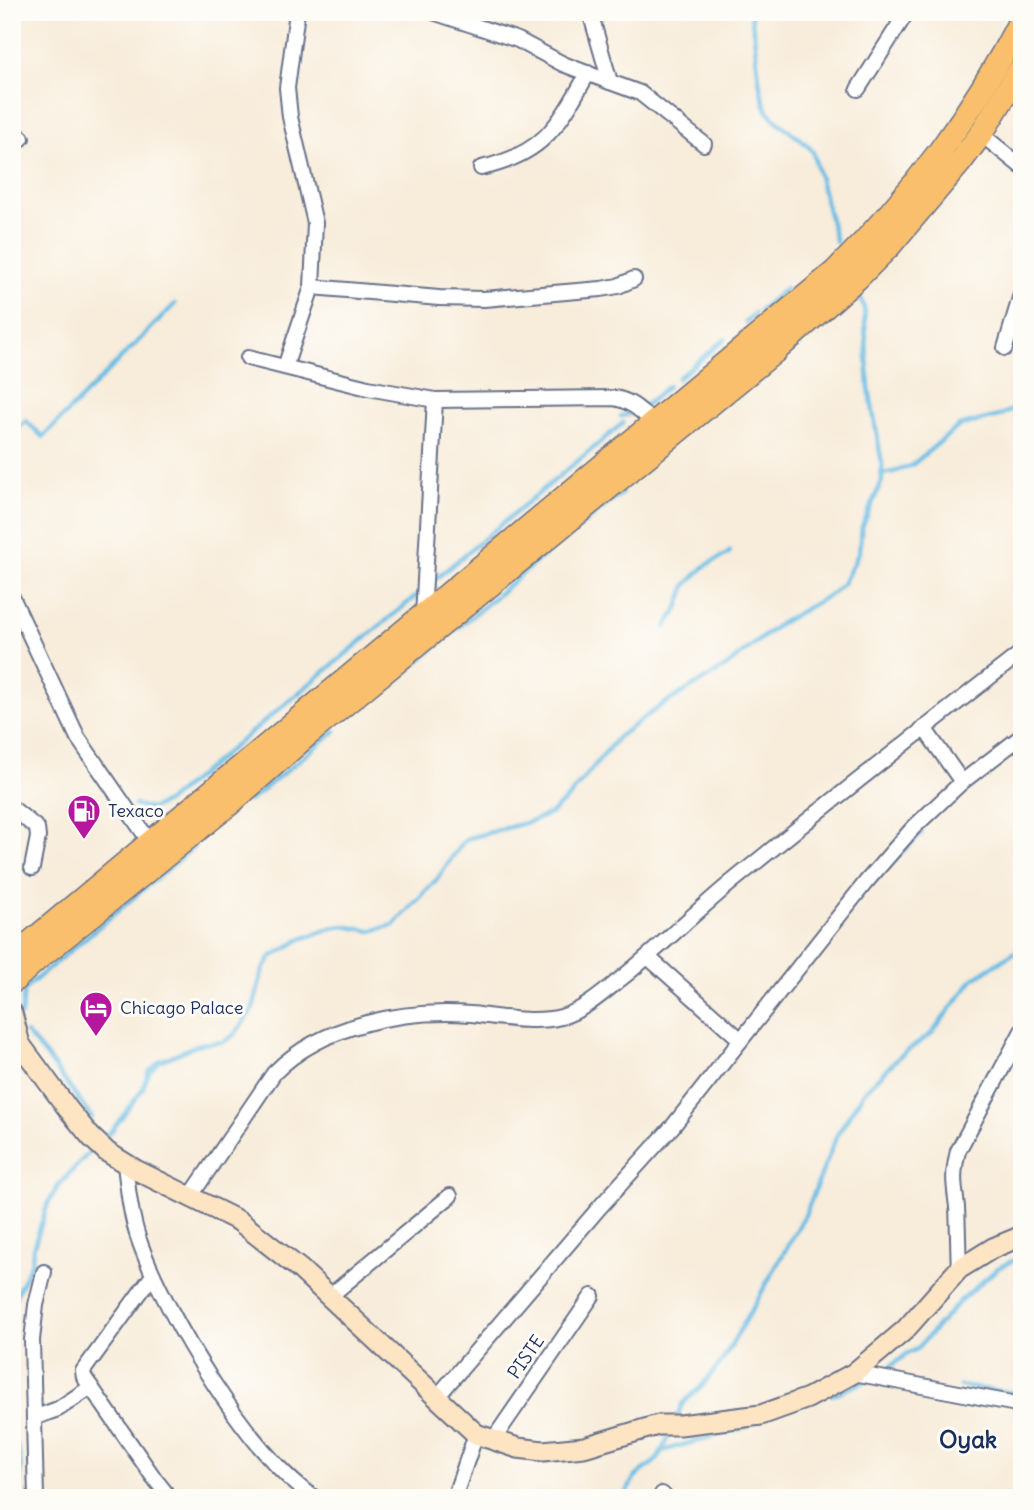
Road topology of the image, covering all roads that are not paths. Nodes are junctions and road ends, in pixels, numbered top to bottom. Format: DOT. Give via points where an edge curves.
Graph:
graph roads {
  1 [pos="297,12"];
  2 [pos="433,12"];
  3 [pos="590,12"];
  4 [pos="907,12"];
  5 [pos="1022,18"];
  6 [pos="1022,67"];
  7 [pos="588,73"];
  8 [pos="610,82"];
  9 [pos="858,89"];
  10 [pos="981,134"];
  11 [pos="705,144"];
  12 [pos="1022,167"];
  13 [pos="481,168"];
  14 [pos="634,279"];
  15 [pos="313,287"];
  16 [pos="1022,291"];
  17 [pos="1006,348"];
  18 [pos="248,358"];
  19 [pos="285,367"];
  20 [pos="435,400"];
  21 [pos="654,423"];
  22 [pos="12,597"];
  23 [pos="423,616"];
  24 [pos="1022,652"];
  25 [pos="924,728"];
  26 [pos="1022,736"];
  27 [pos="962,782"];
  28 [pos="12,808"];
  29 [pos="156,850"];
  30 [pos="32,868"];
  31 [pos="17,946"];
  32 [pos="648,957"];
  33 [pos="12,982"];
  34 [pos="12,1013"];
  35 [pos="1022,1031"];
  36 [pos="741,1040"];
  37 [pos="16,1041"];
  38 [pos="125,1164"];
  39 [pos="450,1196"];
  40 [pos="190,1197"];
  41 [pos="1019,1239"];
  42 [pos="959,1269"];
  43 [pos="44,1272"];
  44 [pos="153,1275"];
  45 [pos="592,1296"];
  46 [pos="329,1297"];
  47 [pos="854,1373"];
  48 [pos="91,1387"];
  49 [pos="437,1396"];
  50 [pos="1022,1405"];
  51 [pos="36,1417"];
  52 [pos="484,1437"];
  53 [pos="36,1498"];
  54 [pos="170,1498"];
  55 [pos="315,1498"];
  56 [pos="454,1498"];
  1 -- 15 [label="street" via="287,88 315,223"];
  2 -- 7 [label="street" via="518,40"];
  3 -- 8 [label="street"];
  4 -- 9 [label="street"];
  5 -- 21 [label="main road" via="974,104 877,230 835,272"];
  6 -- 10 [label="main road"];
  7 -- 8 [label="street"];
  7 -- 13 [label="street" via="553,129 537,145 511,160"];
  8 -- 11 [label="street" via="639,93"];
  10 -- 12 [label="street"];
  10 -- 29 [label="main road" via="889,246 775,351 228,805"];
  14 -- 15 [label="street" via="601,289 484,299"];
  15 -- 19 [label="street"];
  16 -- 17 [label="street"];
  18 -- 19 [label="street"];
  19 -- 20 [label="street"];
  20 -- 21 [label="street" via="614,398 635,406"];
  20 -- 23 [label="street"];
  21 -- 23 [label="main road"];
  22 -- 29 [label="street" via="78,738"];
  23 -- 29 [label="main road"];
  24 -- 25 [label="street"];
  25 -- 27 [label="street"];
  25 -- 32 [label="street" via="737,877"];
  26 -- 27 [label="street"];
  27 -- 36 [label="street" via="866,881"];
  28 -- 30 [label="street" via="37,828"];
  29 -- 31 [label="main road"];
  29 -- 33 [label="main road"];
  32 -- 36 [label="street"];
  32 -- 40 [label="street" via="581,1008 560,1017 536,1020 411,1013 375,1020 307,1047 274,1073"];
  34 -- 37 [label="main road"];
  35 -- 42 [label="street" via="958,1151 953,1188"];
  36 -- 49 [label="street" via="673,1126"];
  37 -- 38 [label="main road" via="91,1138"];
  38 -- 40 [label="main road"];
  38 -- 44 [label="street" via="131,1209"];
  39 -- 46 [label="street"];
  40 -- 46 [label="main road" via="239,1221"];
  41 -- 42 [label="main road" via="993,1248"];
  42 -- 47 [label="main road" via="905,1330"];
  43 -- 51 [label="street" via="32,1340"];
  44 -- 48 [label="street" via="86,1365 84,1377"];
  44 -- 55 [label="street" via="206,1372 267,1456"];
  45 -- 52 [label="street, PISTE"];
  46 -- 49 [label="main road"];
  47 -- 50 [label="street"];
  47 -- 52 [label="main road" via="808,1398 761,1415 658,1425 584,1447 543,1451"];
  48 -- 51 [label="street" via="58,1409"];
  48 -- 54 [label="street"];
  49 -- 52 [label="main road"];
  51 -- 53 [label="street"];
  52 -- 56 [label="street, PISTE"];
}
